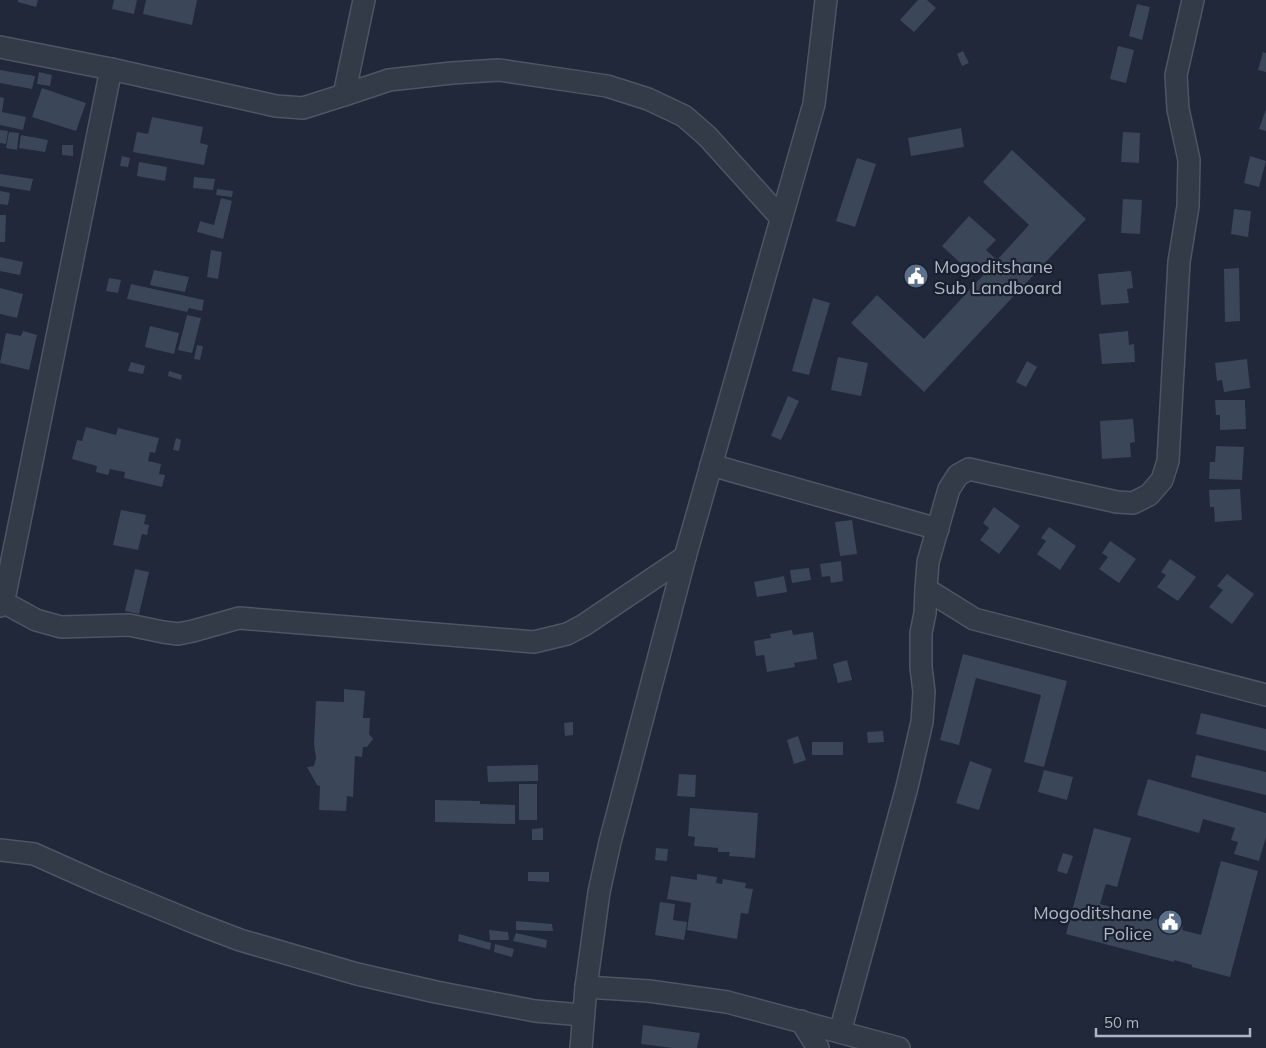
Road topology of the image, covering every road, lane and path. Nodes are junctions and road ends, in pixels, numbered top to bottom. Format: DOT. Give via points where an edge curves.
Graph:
graph roads {
  1 [pos="364,0"];
  2 [pos="826,0"];
  3 [pos="1194,0"];
  4 [pos="0,47"];
  5 [pos="111,69"];
  6 [pos="344,95"];
  7 [pos="781,218"];
  8 [pos="710,465"];
  9 [pos="938,529"];
  10 [pos="685,557"];
  11 [pos="926,589"];
  12 [pos="1,604"];
  13 [pos="1266,695"];
  14 [pos="0,850"];
  15 [pos="586,987"];
  16 [pos="583,1015"];
  17 [pos="801,1021"];
  18 [pos="840,1032"];
  19 [pos="581,1048"];
  20 [pos="818,1048"];
  21 [pos="899,1048"];
  1 -- 6 [label="street"];
  2 -- 7 [label="street" via="814,104"];
  3 -- 9 [label="street" via="1176,75 1178,109 1189,160 1188,206 1179,262 1168,461 1162,480 1149,495 1133,503 969,469 958,475 949,489"];
  4 -- 5 [label="street"];
  5 -- 6 [label="street" via="276,106 303,108"];
  5 -- 12 [label="street"];
  6 -- 7 [label="street" via="389,80 499,70 607,86 648,99 684,116 707,136"];
  7 -- 8 [label="street"];
  8 -- 9 [label="street"];
  8 -- 10 [label="street"];
  9 -- 11 [label="street" via="928,562"];
  10 -- 12 [label="street" via="584,626 534,642 239,618 178,634 129,625 61,627"];
  10 -- 15 [label="street" via="610,842"];
  11 -- 13 [label="street" via="974,619"];
  11 -- 18 [label="street" via="921,633 922,722"];
  14 -- 16 [label="street" via="34,854 240,940 357,974 535,1011"];
  15 -- 16 [label="street"];
  15 -- 17 [label="street" via="649,991 727,1002"];
  16 -- 19 [label="street"];
  17 -- 18 [label="street"];
  17 -- 20 [label="street"];
  18 -- 21 [label="street"];
}
